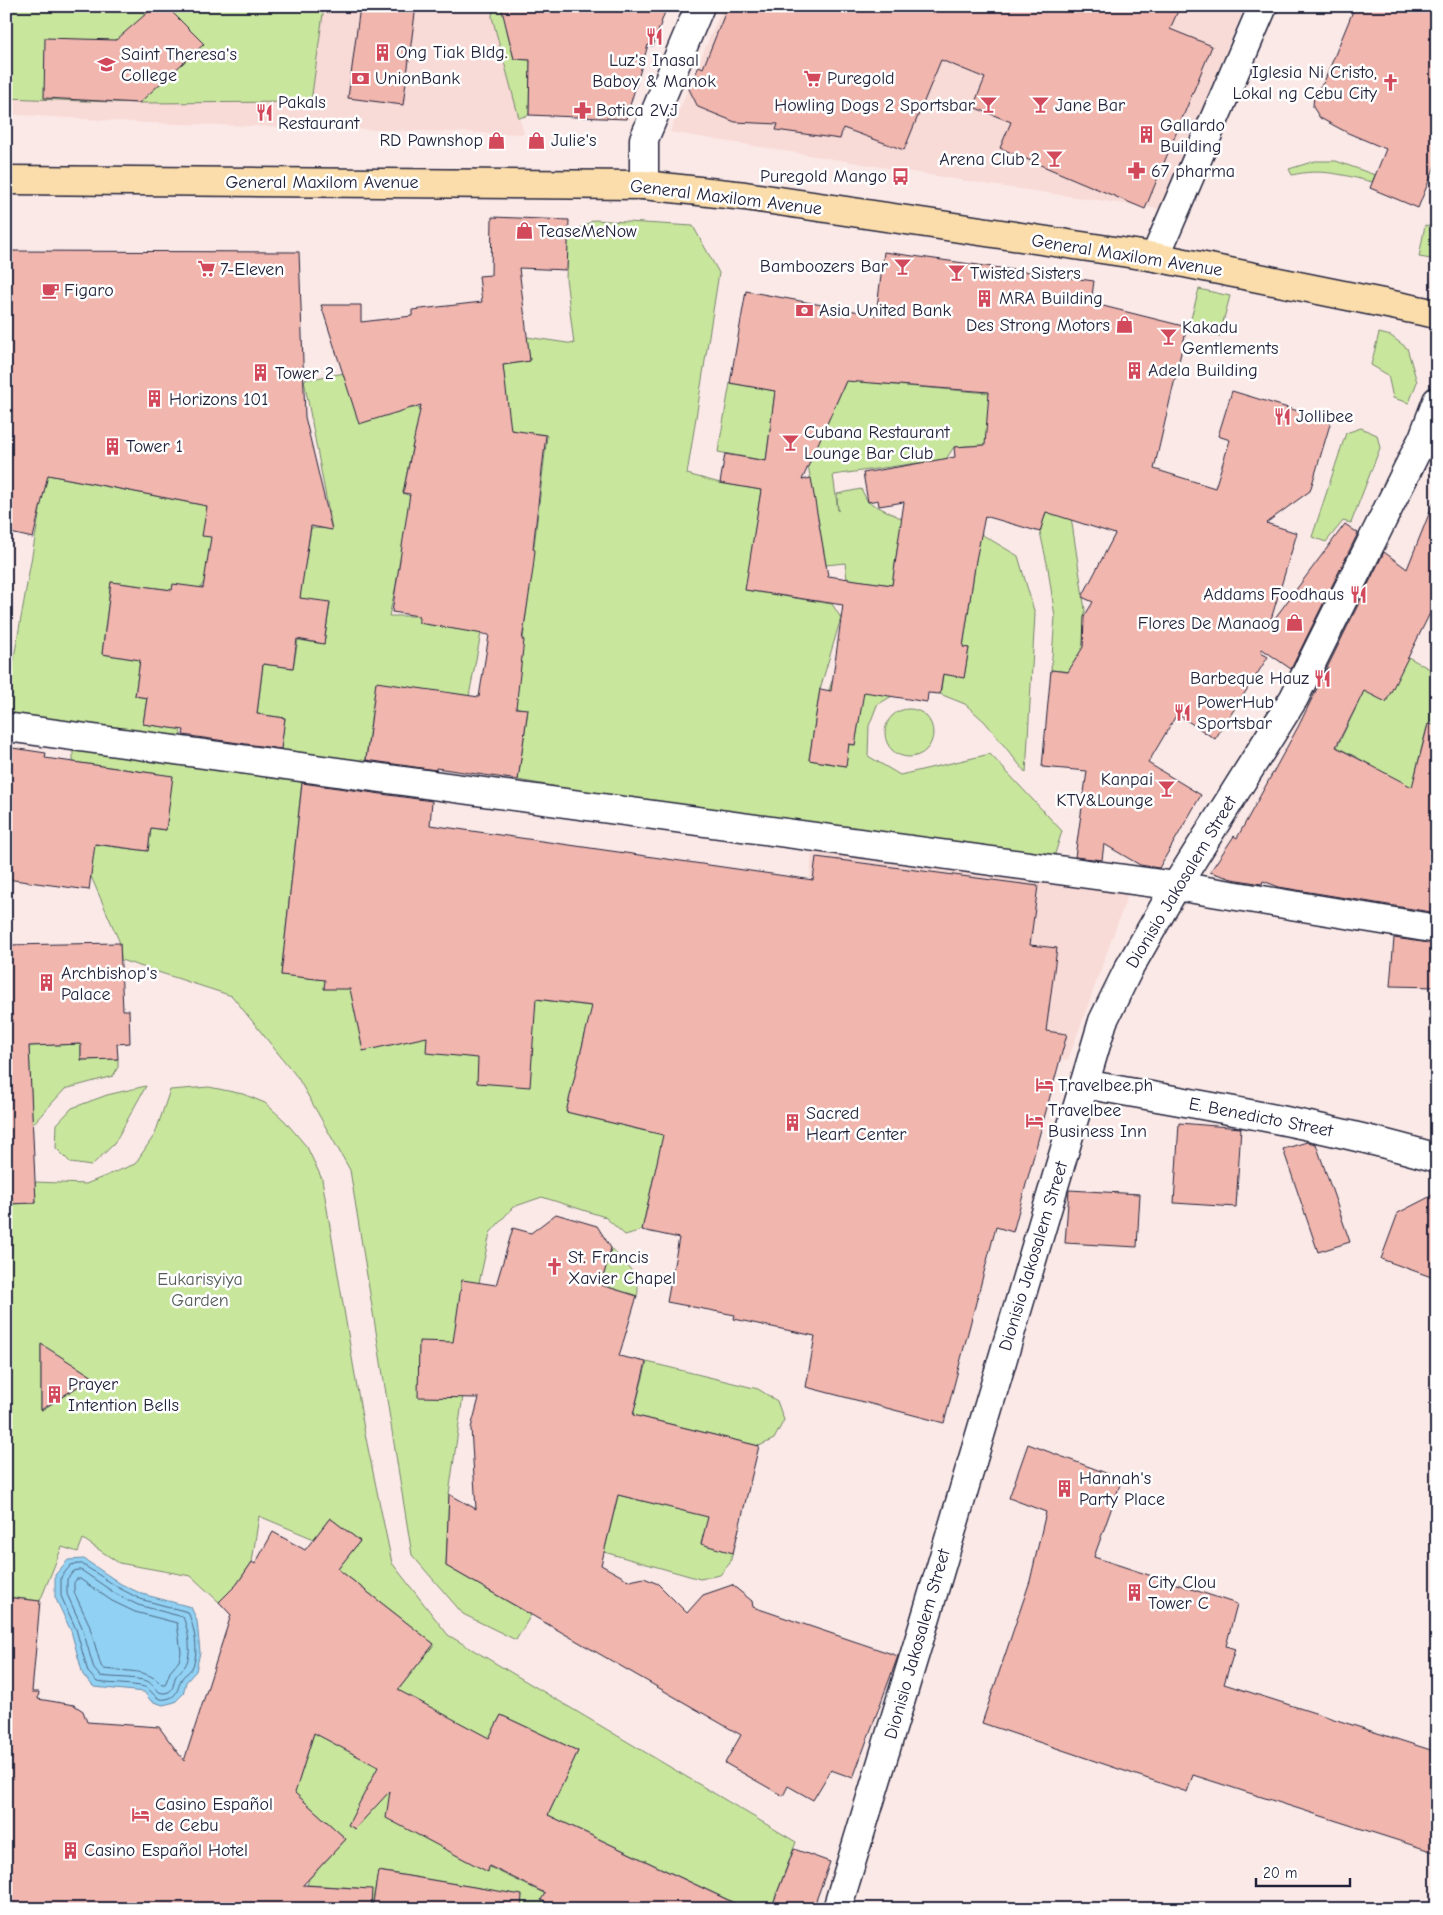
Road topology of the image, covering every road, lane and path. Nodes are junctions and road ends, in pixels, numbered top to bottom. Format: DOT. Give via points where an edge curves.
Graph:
graph roads {
  1 [pos="700,6"];
  2 [pos="1263,6"];
  3 [pos="6,180"];
  4 [pos="644,185"];
  5 [pos="1155,257"];
  6 [pos="1437,314"];
  7 [pos="1437,401"];
  8 [pos="6,727"];
  9 [pos="1176,886"];
  10 [pos="1437,929"];
  11 [pos="1084,1084"];
  12 [pos="1437,1158"];
  13 [pos="837,1909"];
  1 -- 4 [label="street" via="644,140"];
  2 -- 5 [label="street"];
  3 -- 4 [label="main road, General Maxilom Avenue"];
  4 -- 5 [label="main road, General Maxilom Avenue" via="745,196"];
  5 -- 6 [label="main road, General Maxilom Avenue"];
  7 -- 9 [label="street, Dionisio Jakosalem Street" via="1424,438 1294,698"];
  8 -- 9 [label="street"];
  9 -- 10 [label="street"];
  9 -- 11 [label="street, Dionisio Jakosalem Street" via="1103,1021"];
  11 -- 12 [label="street, E. Benedicto Street" via="1315,1127"];
  11 -- 13 [label="street, Dionisio Jakosalem Street"];
}
